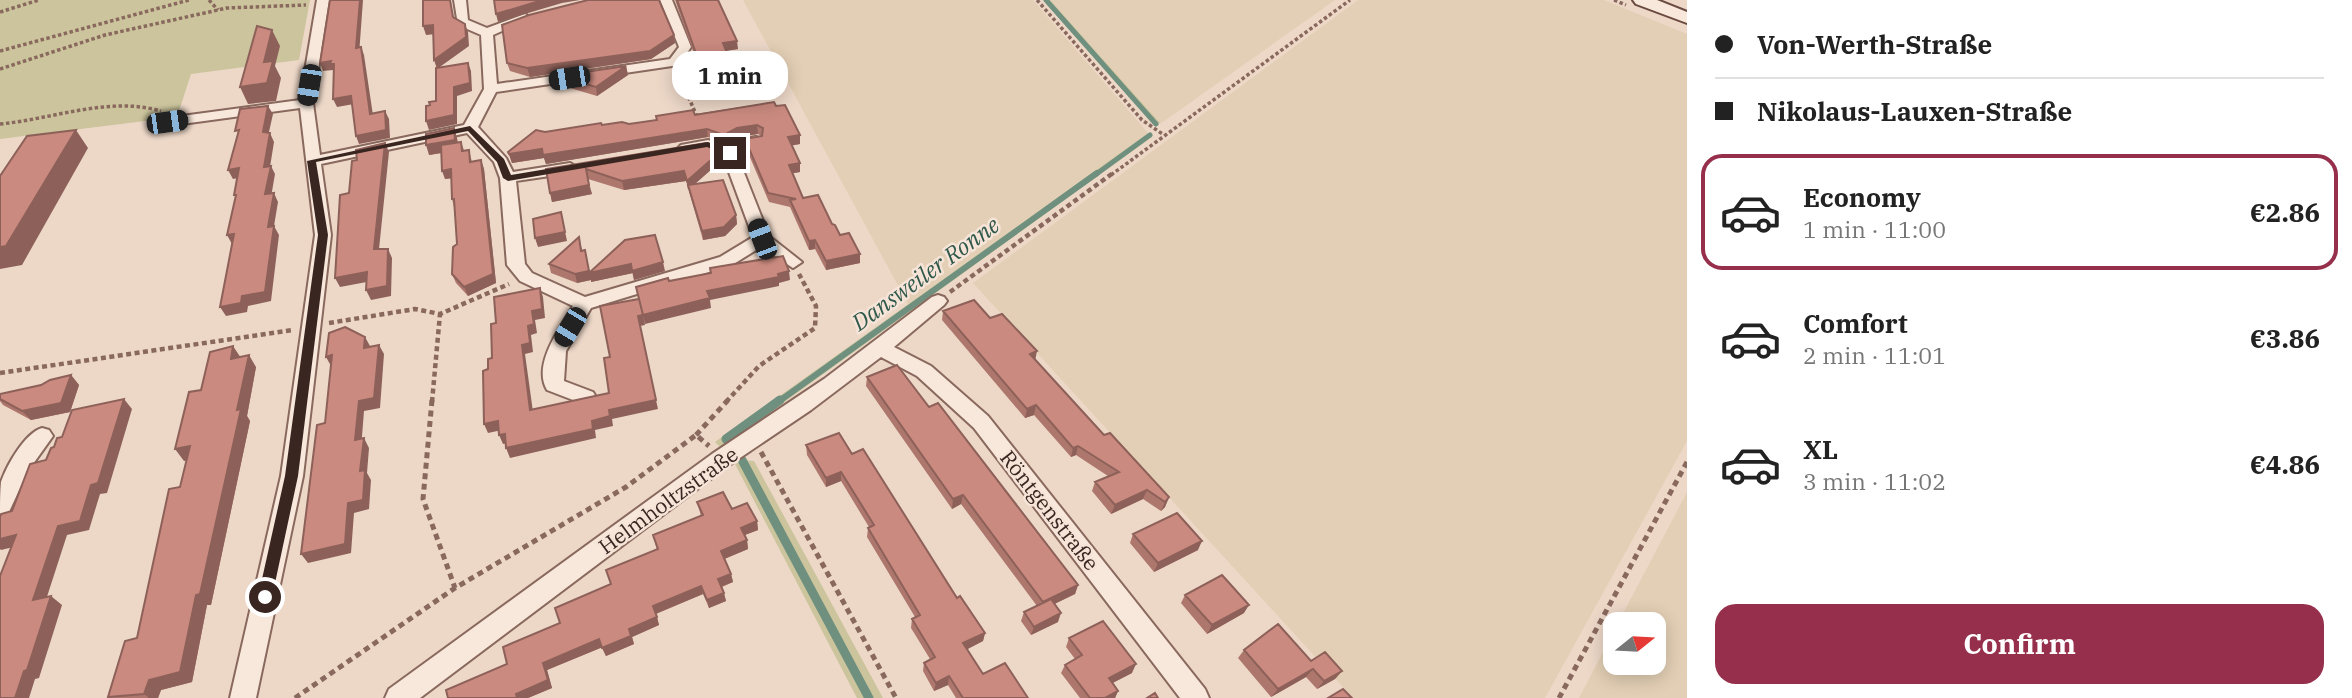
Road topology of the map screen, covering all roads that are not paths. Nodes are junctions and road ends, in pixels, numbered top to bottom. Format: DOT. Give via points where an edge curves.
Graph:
graph roads {
  1 [pos="460,0"];
  2 [pos="666,0"];
  3 [pos="1642,0"];
  4 [pos="323,1"];
  5 [pos="539,15"];
  6 [pos="1687,18"];
  7 [pos="487,33"];
  8 [pos="491,89"];
  9 [pos="306,103"];
  10 [pos="167,122"];
  11 [pos="470,128"];
  12 [pos="758,140"];
  13 [pos="668,151"];
  14 [pos="724,151"];
  15 [pos="312,161"];
  16 [pos="588,164"];
  17 [pos="508,178"];
  18 [pos="762,239"];
  19 [pos="793,262"];
  20 [pos="937,301"];
  21 [pos="584,304"];
  22 [pos="880,348"];
  23 [pos="586,397"];
  24 [pos="42,436"];
  25 [pos="0,507"];
  26 [pos="243,698"];
  27 [pos="398,698"];
  28 [pos="1196,698"];
  1 -- 7 [label="street" via="462,22"];
  2 -- 8 [label="street" via="685,47 674,62"];
  3 -- 6 [label="main road"];
  4 -- 9 [label="street"];
  5 -- 7 [label="street"];
  7 -- 8 [label="street"];
  8 -- 11 [label="street"];
  9 -- 10 [label="street"];
  9 -- 15 [label="street"];
  11 -- 15 [label="street"];
  11 -- 17 [label="street" via="501,161"];
  12 -- 14 [label="lane"];
  13 -- 14 [label="street" via="708,144"];
  14 -- 18 [label="street" via="730,153"];
  15 -- 26 [label="street" via="323,235 312,327 292,476"];
  16 -- 17 [label="street"];
  17 -- 21 [label="street" via="516,265 526,276"];
  18 -- 19 [label="street"];
  18 -- 21 [label="street" via="726,261"];
  20 -- 22 [label="street, Helmholtzstraße"];
  21 -- 23 [label="street" via="556,351 554,385"];
  22 -- 27 [label="street, Helmholtzstraße"];
  22 -- 28 [label="street, Röntgenstraße" via="924,371 981,422"];
  24 -- 25 [label="street" via="20,466"];
}
